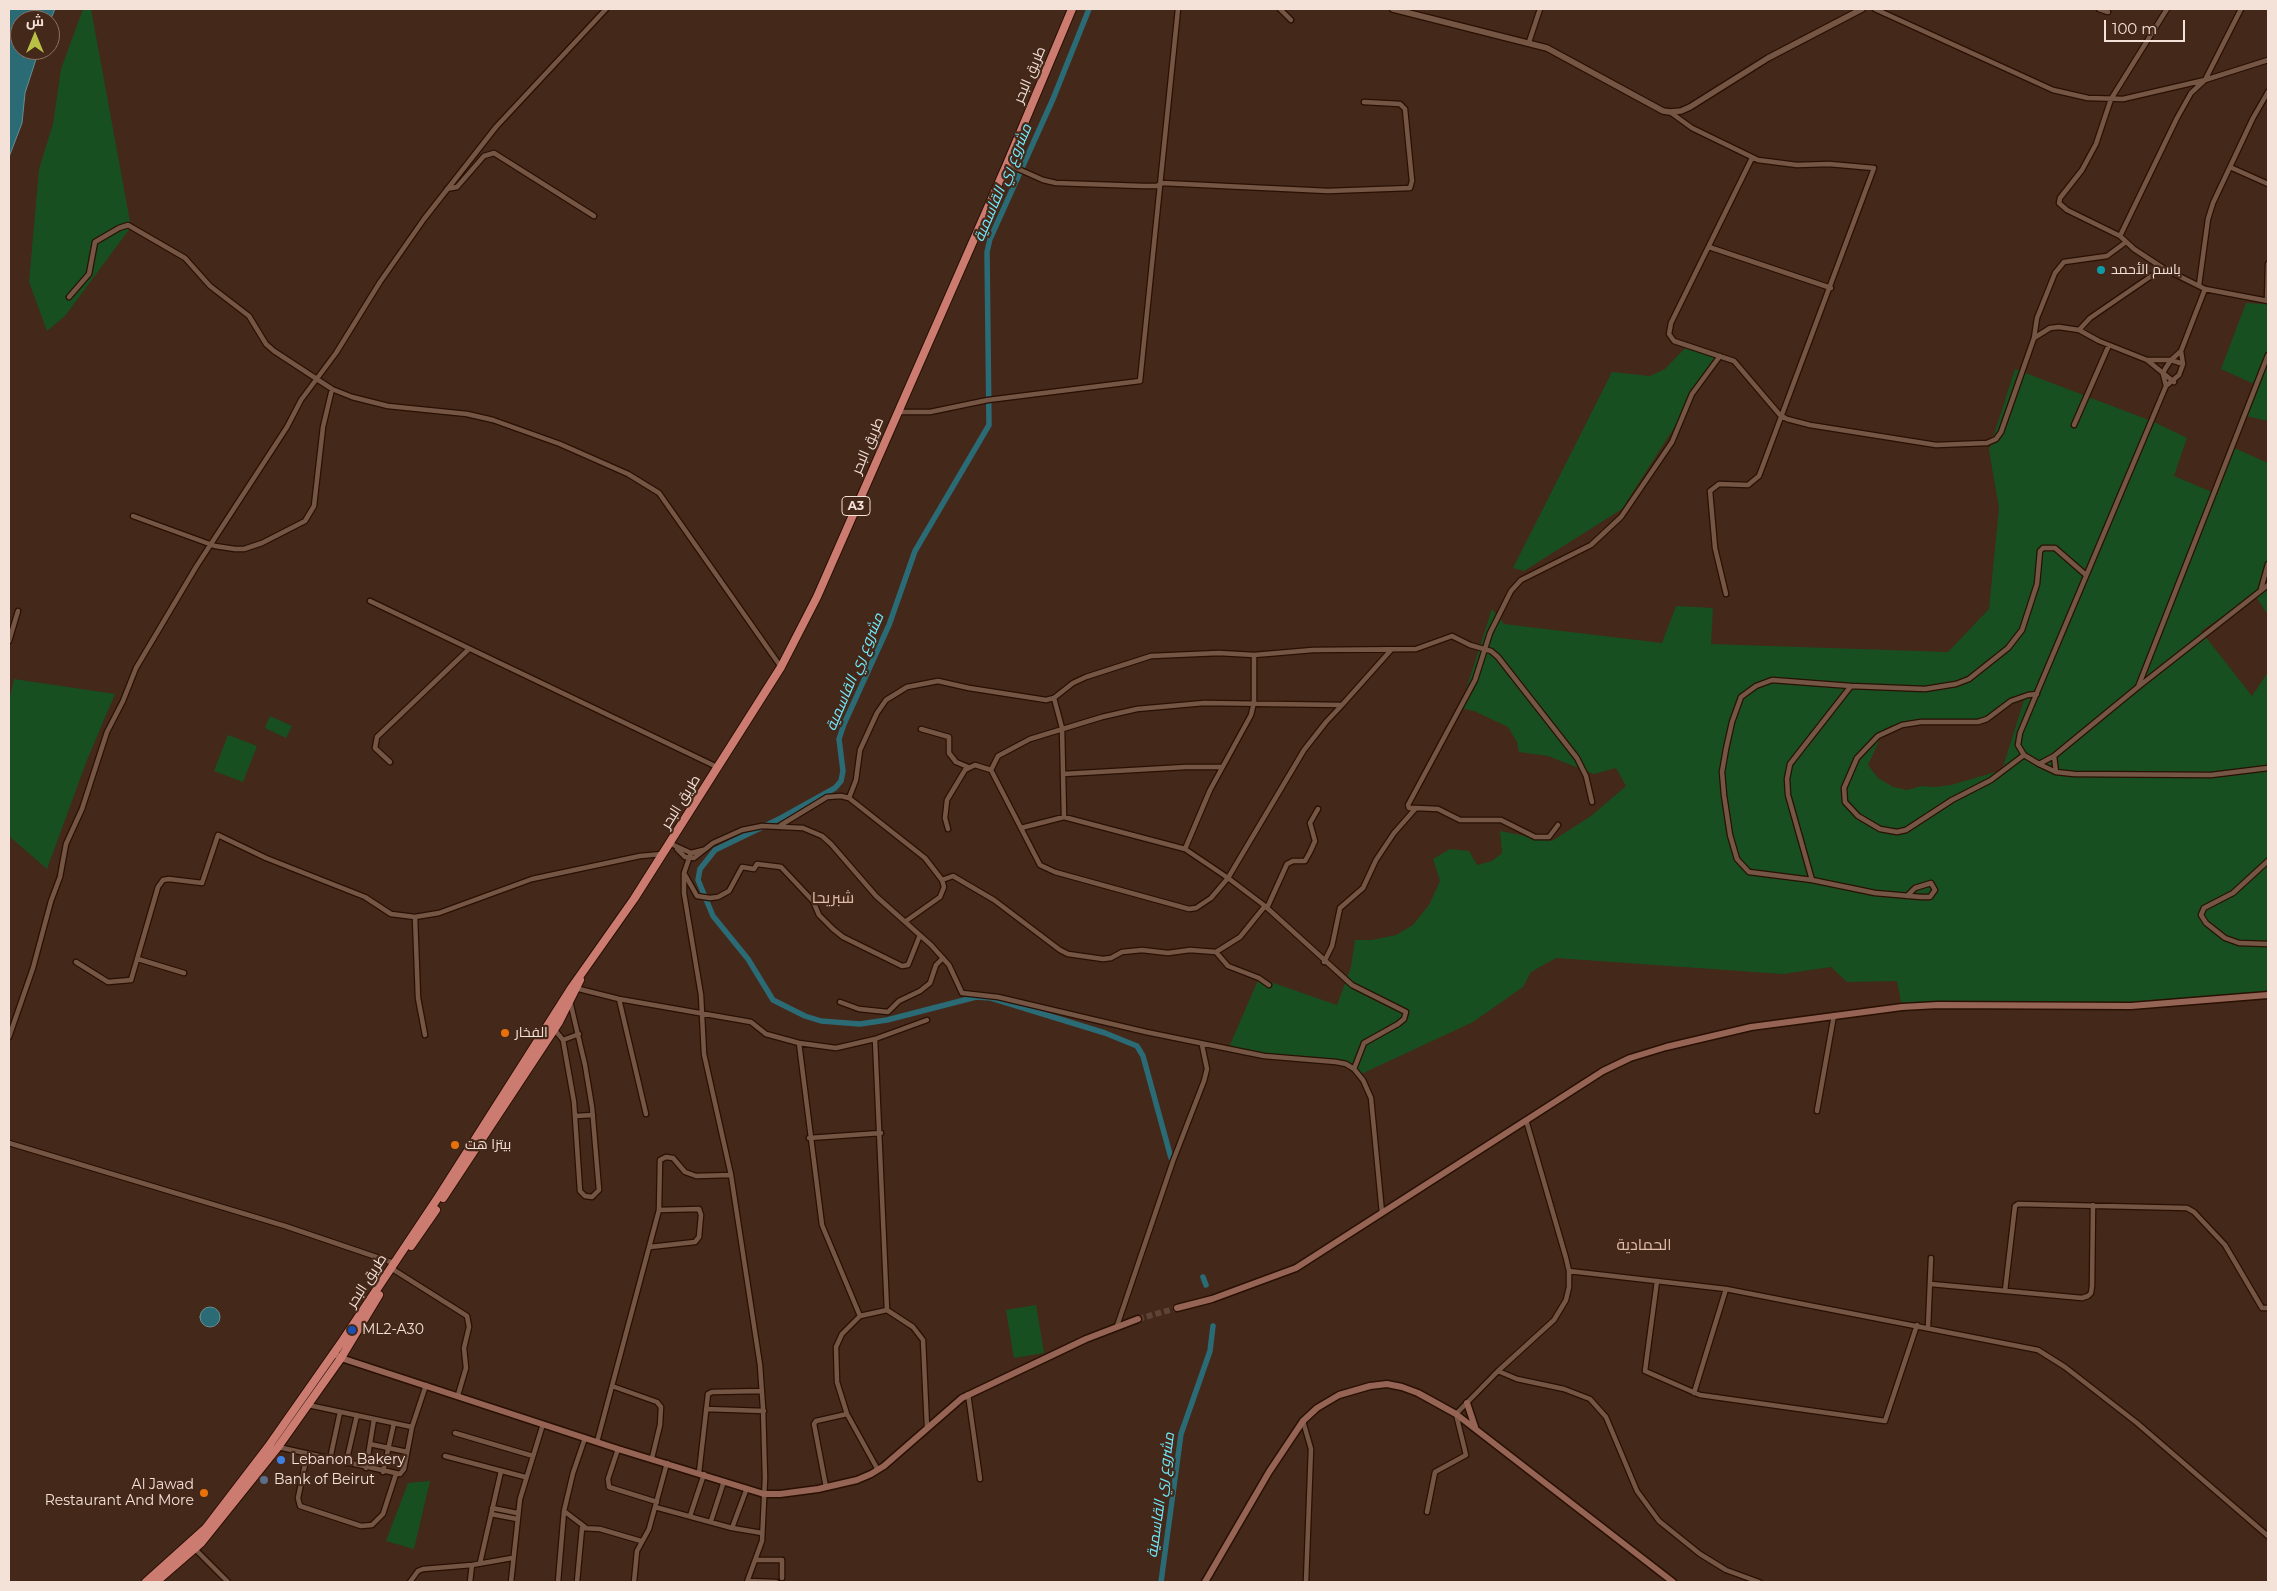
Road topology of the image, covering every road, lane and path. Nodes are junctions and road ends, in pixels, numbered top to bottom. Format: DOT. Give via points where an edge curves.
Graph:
graph roads {
  1 [pos="606,9"];
  2 [pos="1072,9"];
  3 [pos="1178,9"];
  4 [pos="1280,9"];
  5 [pos="1393,9"];
  6 [pos="1540,9"];
  7 [pos="1862,9"];
  8 [pos="1875,9"];
  9 [pos="2099,9"];
  10 [pos="2166,9"];
  11 [pos="2241,9"];
  12 [pos="2108,12"];
  13 [pos="1291,20"];
  14 [pos="1529,42"];
  15 [pos="2268,60"];
  16 [pos="2205,80"];
  17 [pos="2268,92"];
  18 [pos="2111,99"];
  19 [pos="1364,102"];
  20 [pos="1670,112"];
  21 [pos="1752,158"];
  22 [pos="1007,164"];
  23 [pos="2230,167"];
  24 [pos="1162,183"];
  25 [pos="2268,184"];
  26 [pos="446,189"];
  27 [pos="594,216"];
  28 [pos="2120,236"];
  29 [pos="2126,242"];
  30 [pos="1709,247"];
  31 [pos="2268,264"];
  32 [pos="2163,268"];
  33 [pos="2199,285"];
  34 [pos="1831,288"];
  35 [pos="2205,289"];
  36 [pos="69,297"];
  37 [pos="2267,301"];
  38 [pos="2079,330"];
  39 [pos="2034,338"];
  40 [pos="2109,345"];
  41 [pos="2181,351"];
  42 [pos="2268,355"];
  43 [pos="1720,356"];
  44 [pos="2147,360"];
  45 [pos="2170,360"];
  46 [pos="2182,364"];
  47 [pos="2163,374"];
  48 [pos="317,381"];
  49 [pos="2174,382"];
  50 [pos="2166,386"];
  51 [pos="332,389"];
  52 [pos="897,412"];
  53 [pos="1780,415"];
  54 [pos="2074,425"];
  55 [pos="133,516"];
  56 [pos="212,544"];
  57 [pos="2268,564"];
  58 [pos="2086,575"];
  59 [pos="2268,585"];
  60 [pos="2260,591"];
  61 [pos="1726,594"];
  62 [pos="370,601"];
  63 [pos="18,611"];
  64 [pos="9,641"];
  65 [pos="469,649"];
  66 [pos="1486,649"];
  67 [pos="1391,650"];
  68 [pos="1254,655"];
  69 [pos="781,667"];
  70 [pos="1850,686"];
  71 [pos="2138,687"];
  72 [pos="2037,694"];
  73 [pos="1054,698"];
  74 [pos="1254,702"];
  75 [pos="1342,705"];
  76 [pos="1062,728"];
  77 [pos="921,730"];
  78 [pos="2024,756"];
  79 [pos="2054,756"];
  80 [pos="390,762"];
  81 [pos="2039,764"];
  82 [pos="968,767"];
  83 [pos="1222,767"];
  84 [pos="717,768"];
  85 [pos="2268,768"];
  86 [pos="991,770"];
  87 [pos="2056,772"];
  88 [pos="1063,774"];
  89 [pos="849,798"];
  90 [pos="1592,802"];
  91 [pos="1416,808"];
  92 [pos="1318,809"];
  93 [pos="1064,817"];
  94 [pos="1558,825"];
  95 [pos="780,826"];
  96 [pos="1021,828"];
  97 [pos="948,829"];
  98 [pos="669,843"];
  99 [pos="1184,849"];
  100 [pos="662,854"];
  101 [pos="690,856"];
  102 [pos="2268,861"];
  103 [pos="684,873"];
  104 [pos="1228,878"];
  105 [pos="942,880"];
  106 [pos="1812,880"];
  107 [pos="1907,896"];
  108 [pos="1266,907"];
  109 [pos="415,917"];
  110 [pos="906,922"];
  111 [pos="920,935"];
  112 [pos="2268,944"];
  113 [pos="1216,952"];
  114 [pos="943,958"];
  115 [pos="138,959"];
  116 [pos="76,962"];
  117 [pos="1324,962"];
  118 [pos="184,973"];
  119 [pos="1269,985"];
  120 [pos="574,988"];
  121 [pos="2268,995"];
  122 [pos="619,999"];
  123 [pos="570,1001"];
  124 [pos="840,1002"];
  125 [pos="702,1014"];
  126 [pos="1834,1015"];
  127 [pos="556,1020"];
  128 [pos="927,1020"];
  129 [pos="554,1029"];
  130 [pos="579,1034"];
  131 [pos="425,1035"];
  132 [pos="9,1037"];
  133 [pos="875,1039"];
  134 [pos="563,1040"];
  135 [pos="799,1043"];
  136 [pos="1202,1045"];
  137 [pos="537,1048"];
  138 [pos="1354,1069"];
  139 [pos="1817,1111"];
  140 [pos="593,1114"];
  141 [pos="646,1114"];
  142 [pos="576,1116"];
  143 [pos="1526,1120"];
  144 [pos="881,1133"];
  145 [pos="810,1138"];
  146 [pos="9,1143"];
  147 [pos="731,1174"];
  148 [pos="2094,1205"];
  149 [pos="659,1210"];
  150 [pos="1382,1214"];
  151 [pos="650,1247"];
  152 [pos="1931,1258"];
  153 [pos="394,1267"];
  154 [pos="1569,1271"];
  155 [pos="1656,1281"];
  156 [pos="1931,1284"];
  157 [pos="1726,1289"];
  158 [pos="2005,1291"];
  159 [pos="1177,1308"];
  160 [pos="2268,1308"];
  161 [pos="887,1310"];
  162 [pos="860,1316"];
  163 [pos="1138,1319"];
  164 [pos="1918,1325"];
  165 [pos="1117,1326"];
  166 [pos="1928,1327"];
  167 [pos="333,1353"];
  168 [pos="341,1358"];
  169 [pos="1498,1371"];
  170 [pos="426,1386"];
  171 [pos="612,1386"];
  172 [pos="762,1391"];
  173 [pos="1694,1392"];
  174 [pos="968,1394"];
  175 [pos="458,1395"];
  176 [pos="1467,1403"];
  177 [pos="308,1405"];
  178 [pos="706,1409"];
  179 [pos="764,1411"];
  180 [pos="340,1412"];
  181 [pos="847,1414"];
  182 [pos="1456,1414"];
  183 [pos="357,1415"];
  184 [pos="374,1419"];
  185 [pos="1303,1421"];
  186 [pos="394,1423"];
  187 [pos="542,1424"];
  188 [pos="412,1427"];
  189 [pos="927,1427"];
  190 [pos="1476,1430"];
  191 [pos="455,1433"];
  192 [pos="585,1438"];
  193 [pos="598,1442"];
  194 [pos="370,1444"];
  195 [pos="278,1447"];
  196 [pos="388,1448"];
  197 [pos="618,1448"];
  198 [pos="406,1452"];
  199 [pos="307,1455"];
  200 [pos="445,1456"];
  201 [pos="533,1456"];
  202 [pos="652,1458"];
  203 [pos="330,1460"];
  204 [pos="346,1463"];
  205 [pos="667,1463"];
  206 [pos="366,1468"];
  207 [pos="878,1470"];
  208 [pos="500,1471"];
  209 [pos="384,1472"];
  210 [pos="396,1474"];
  211 [pos="702,1474"];
  212 [pos="526,1477"];
  213 [pos="980,1479"];
  214 [pos="724,1481"];
  215 [pos="826,1487"];
  216 [pos="747,1488"];
  217 [pos="764,1494"];
  218 [pos="656,1504"];
  219 [pos="492,1508"];
  220 [pos="564,1511"];
  221 [pos="1427,1512"];
  222 [pos="517,1513"];
  223 [pos="491,1514"];
  224 [pos="690,1516"];
  225 [pos="517,1520"];
  226 [pos="711,1521"];
  227 [pos="585,1527"];
  228 [pos="732,1528"];
  229 [pos="762,1533"];
  230 [pos="2268,1536"];
  231 [pos="641,1541"];
  232 [pos="195,1549"];
  233 [pos="512,1558"];
  234 [pos="756,1560"];
  235 [pos="480,1563"];
  236 [pos="472,1565"];
  237 [pos="782,1578"];
  238 [pos="146,1582"];
  239 [pos="156,1582"];
  240 [pos="228,1582"];
  241 [pos="410,1582"];
  242 [pos="470,1582"];
  243 [pos="510,1582"];
  244 [pos="558,1582"];
  245 [pos="577,1582"];
  246 [pos="634,1582"];
  247 [pos="748,1582"];
  248 [pos="776,1582"];
  249 [pos="1205,1582"];
  250 [pos="1306,1582"];
  251 [pos="1673,1582"];
  252 [pos="1758,1582"];
  1 -- 26 [label="street" via="518,103"];
  2 -- 22 [label="highway, طريق البحر / A3"];
  3 -- 24 [label="street"];
  4 -- 13 [label="street"];
  5 -- 14 [label="street"];
  6 -- 14 [label="street"];
  7 -- 20 [label="street" via="1768,58 1690,107"];
  8 -- 18 [label="street" via="2054,90 2071,96"];
  9 -- 12 [label="street"];
  10 -- 18 [label="street"];
  11 -- 16 [label="street"];
  14 -- 20 [label="street" via="1554,51"];
  15 -- 16 [label="street"];
  16 -- 18 [label="street"];
  16 -- 28 [label="street" via="2191,93"];
  17 -- 23 [label="street"];
  18 -- 28 [label="street" via="2096,144 2059,203"];
  19 -- 24 [label="street" via="1400,104 1406,109 1410,188 1328,191"];
  20 -- 21 [label="street" via="1692,128"];
  21 -- 30 [label="street"];
  21 -- 34 [label="street" via="1797,165 1874,168"];
  22 -- 24 [label="street" via="1056,183 1143,186"];
  22 -- 52 [label="highway, طريق البحر / A3"];
  23 -- 25 [label="street"];
  23 -- 33 [label="street" via="2208,219"];
  24 -- 52 [label="street" via="1140,381 988,400 930,412"];
  26 -- 27 [label="street" via="457,187 484,156 494,153"];
  26 -- 48 [label="street" via="380,282"];
  28 -- 29 [label="street"];
  29 -- 32 [label="street"];
  29 -- 39 [label="street" via="2108,256 2068,261 2061,265 2044,300"];
  30 -- 34 [label="street"];
  30 -- 43 [label="street" via="1671,323 1669,334 1674,341"];
  31 -- 37 [label="street"];
  32 -- 33 [label="street"];
  32 -- 38 [label="street" via="2090,318"];
  33 -- 35 [label="street"];
  34 -- 53 [label="street"];
  35 -- 37 [label="street"];
  35 -- 41 [label="street"];
  36 -- 48 [label="street" via="89,274 95,242 128,225 184,258 210,286 249,316 270,347"];
  38 -- 39 [label="street" via="2050,328"];
  38 -- 40 [label="street"];
  39 -- 53 [label="street" via="2001,432 1987,444 1908,442 1810,425"];
  40 -- 44 [label="street"];
  40 -- 54 [label="street"];
  41 -- 45 [label="street"];
  41 -- 46 [label="street"];
  42 -- 71 [label="street"];
  43 -- 53 [label="street" via="1738,365"];
  43 -- 66 [label="street" via="1692,394 1672,442 1621,517 1591,545 1521,580 1500,610"];
  44 -- 45 [label="street"];
  44 -- 47 [label="street"];
  45 -- 46 [label="street"];
  45 -- 47 [label="street"];
  46 -- 49 [label="street"];
  47 -- 49 [label="street"];
  47 -- 50 [label="street"];
  48 -- 51 [label="street"];
  48 -- 56 [label="street" via="301,400"];
  49 -- 50 [label="street"];
  50 -- 58 [label="street"];
  51 -- 56 [label="street" via="324,420 314,506 309,516 275,538 244,549"];
  51 -- 69 [label="street" via="388,406 467,414 493,420 604,462 652,487 664,498"];
  52 -- 69 [label="highway, طريق البحر / A3" via="817,597"];
  53 -- 61 [label="street" via="1759,476 1748,485 1719,484 1710,492 1715,548"];
  55 -- 56 [label="street"];
  56 -- 132 [label="street" via="136,668 107,732 82,808 66,844 60,877"];
  57 -- 60 [label="street"];
  58 -- 70 [label="street" via="2055,548 2043,548 2022,630 2008,648 1968,679 1925,689"];
  58 -- 72 [label="street"];
  59 -- 60 [label="street"];
  60 -- 71 [label="street"];
  62 -- 65 [label="street"];
  63 -- 64 [label="street"];
  65 -- 80 [label="street" via="377,737 376,748"];
  65 -- 84 [label="street"];
  66 -- 67 [label="street" via="1452,636 1426,646"];
  66 -- 90 [label="street" via="1498,657 1577,758 1586,776"];
  66 -- 91 [label="street" via="1472,686 1408,804 1409,808"];
  67 -- 68 [label="street" via="1313,650"];
  67 -- 75 [label="street"];
  68 -- 73 [label="street" via="1151,656 1086,677"];
  68 -- 74 [label="street"];
  69 -- 84 [label="highway, طريق البحر / A3"];
  70 -- 106 [label="street" via="1790,764 1787,779 1788,795"];
  70 -- 106 [label="street" via="1772,680 1756,686 1741,697 1726,749 1722,772 1730,836 1737,859 1749,872"];
  71 -- 79 [label="street"];
  72 -- 78 [label="street" via="2018,739"];
  72 -- 78 [label="street" via="2011,701 1978,722 1921,722 1902,725 1878,736 1857,758 1844,788 1845,802 1858,816 1880,829 1906,830 1952,800 1991,780"];
  73 -- 76 [label="street"];
  73 -- 89 [label="street" via="1037,700 938,681 898,691 886,700 866,735"];
  74 -- 75 [label="street"];
  74 -- 76 [label="street" via="1162,705 1102,716"];
  74 -- 83 [label="street" via="1251,715"];
  75 -- 104 [label="street" via="1304,750"];
  76 -- 86 [label="street" via="998,756"];
  76 -- 88 [label="street"];
  77 -- 82 [label="street" via="949,737 949,753 956,762"];
  78 -- 81 [label="street"];
  79 -- 81 [label="street"];
  79 -- 87 [label="street"];
  81 -- 87 [label="street"];
  82 -- 86 [label="street" via="975,765"];
  82 -- 97 [label="street" via="947,800 945,818"];
  83 -- 88 [label="street" via="1186,766"];
  83 -- 99 [label="street"];
  84 -- 98 [label="highway, طريق البحر / A3"];
  85 -- 87 [label="street" via="2211,775"];
  86 -- 96 [label="street"];
  88 -- 93 [label="street"];
  89 -- 95 [label="street" via="827,797"];
  89 -- 105 [label="street" via="925,858"];
  91 -- 94 [label="street" via="1438,809 1460,820 1501,820 1535,837 1550,837"];
  91 -- 117 [label="street" via="1376,860 1363,888 1340,908 1332,946"];
  92 -- 108 [label="street" via="1310,823 1315,841 1310,852 1305,861 1288,864"];
  93 -- 96 [label="street"];
  93 -- 99 [label="street"];
  95 -- 101 [label="street" via="762,826 733,834 698,856"];
  95 -- 110 [label="street" via="802,828 822,836 876,896"];
  96 -- 104 [label="street" via="1040,865 1048,870 1189,908 1203,905"];
  98 -- 100 [label="highway, طريق البحر / A3"];
  98 -- 101 [label="street"];
  99 -- 104 [label="street"];
  100 -- 109 [label="street" via="532,880 439,913"];
  100 -- 120 [label="highway, طريق البحر / A3"];
  101 -- 103 [label="street"];
  102 -- 112 [label="street" via="2233,893 2204,908 2201,915 2225,938 2239,943"];
  103 -- 111 [label="street" via="702,897 718,897 729,891 742,867 754,869 756,864 778,866 787,871 810,897 819,915 833,929 902,966 908,965"];
  103 -- 125 [label="street"];
  104 -- 108 [label="street"];
  105 -- 110 [label="street" via="944,887 940,897"];
  105 -- 113 [label="street" via="948,876 957,877 1068,954 1111,958 1122,952 1142,950"];
  106 -- 107 [label="street"];
  107 -- 107 [label="street" via="1930,897 1935,890 1931,883 1915,888"];
  108 -- 113 [label="street" via="1240,937"];
  108 -- 117 [label="street"];
  109 -- 115 [label="street" via="391,914 365,897 218,836 202,883 169,879 163,880 158,887"];
  109 -- 131 [label="street" via="418,998"];
  110 -- 111 [label="street"];
  111 -- 114 [label="street"];
  113 -- 119 [label="street" via="1228,966"];
  114 -- 124 [label="street" via="936,965 930,984 888,1012 859,1009"];
  114 -- 136 [label="street" via="962,993 1044,1006"];
  115 -- 116 [label="street" via="131,980 120,982 108,982"];
  115 -- 118 [label="street"];
  117 -- 138 [label="street" via="1352,985 1406,1012 1404,1020 1364,1043"];
  120 -- 122 [label="street"];
  120 -- 123 [label="highway, طريق البحر / A3"];
  120 -- 127 [label="highway, طريق البحر / A3"];
  121 -- 126 [label="main road" via="2094,1007 1938,1005"];
  122 -- 125 [label="street"];
  122 -- 141 [label="street"];
  123 -- 127 [label="highway, طريق البحر / A3"];
  123 -- 130 [label="street"];
  125 -- 135 [label="street" via="751,1022 766,1034"];
  125 -- 147 [label="street" via="704,1054"];
  126 -- 139 [label="street"];
  126 -- 143 [label="main road" via="1708,1036 1630,1058 1603,1071"];
  127 -- 129 [label="highway, طريق البحر / A3"];
  127 -- 137 [label="highway, طريق البحر / A3"];
  128 -- 133 [label="street"];
  129 -- 134 [label="street"];
  129 -- 137 [label="highway, طريق البحر / A3"];
  130 -- 134 [label="street"];
  130 -- 140 [label="street"];
  133 -- 135 [label="street" via="836,1048"];
  133 -- 144 [label="street"];
  134 -- 142 [label="street"];
  135 -- 145 [label="street"];
  136 -- 138 [label="street" via="1264,1056 1336,1062"];
  136 -- 165 [label="street" via="1207,1069 1204,1081"];
  137 -- 153 [label="highway, طريق البحر / A3"];
  138 -- 150 [label="street" via="1370,1098"];
  140 -- 142 [label="street"];
  140 -- 142 [label="street" via="599,1190 592,1197 580,1191"];
  143 -- 150 [label="main road"];
  143 -- 154 [label="street"];
  144 -- 145 [label="street"];
  144 -- 161 [label="street"];
  145 -- 162 [label="street" via="822,1225"];
  146 -- 153 [label="street" via="285,1226"];
  147 -- 149 [label="street" via="696,1176 685,1172 673,1158 663,1158 660,1160"];
  147 -- 172 [label="street"];
  148 -- 158 [label="street" via="2016,1205"];
  148 -- 158 [label="street" via="2092,1286 2088,1296"];
  148 -- 160 [label="street" via="2190,1208 2225,1245 2262,1308"];
  149 -- 151 [label="street"];
  149 -- 151 [label="street" via="699,1209 699,1237 695,1242"];
  150 -- 159 [label="main road" via="1296,1268 1212,1299"];
  151 -- 171 [label="street"];
  152 -- 156 [label="street"];
  153 -- 167 [label="highway, طريق البحر / A3"];
  153 -- 168 [label="highway, طريق البحر / A3"];
  153 -- 175 [label="street" via="467,1316 466,1368"];
  154 -- 155 [label="street"];
  154 -- 169 [label="street" via="1566,1300 1554,1320"];
  155 -- 157 [label="street"];
  155 -- 173 [label="street" via="1645,1371"];
  156 -- 158 [label="street"];
  156 -- 166 [label="street"];
  157 -- 164 [label="street"];
  157 -- 173 [label="street"];
  161 -- 162 [label="street"];
  161 -- 189 [label="street" via="913,1327 923,1340"];
  162 -- 181 [label="street" via="842,1334 836,1347 837,1382"];
  163 -- 165 [label="main road"];
  164 -- 166 [label="street"];
  164 -- 173 [label="street" via="1885,1421"];
  165 -- 174 [label="main road"];
  166 -- 230 [label="street" via="2048,1354 2137,1423"];
  167 -- 168 [label="main road"];
  167 -- 238 [label="highway, طريق البحر / A3" via="282,1428 206,1528"];
  168 -- 170 [label="main road"];
  168 -- 177 [label="highway, طريق البحر / A3"];
  169 -- 176 [label="street"];
  169 -- 252 [label="street" via="1517,1379 1564,1389 1590,1400 1606,1418 1637,1491 1659,1521 1713,1562"];
  170 -- 175 [label="main road"];
  170 -- 188 [label="street"];
  171 -- 193 [label="street"];
  171 -- 202 [label="street" via="657,1402 661,1407"];
  172 -- 178 [label="street" via="712,1392 708,1394"];
  172 -- 179 [label="street"];
  174 -- 189 [label="main road"];
  174 -- 213 [label="street"];
  175 -- 187 [label="main road"];
  176 -- 182 [label="street"];
  176 -- 190 [label="main road"];
  177 -- 180 [label="street"];
  177 -- 195 [label="highway, طريق البحر / A3"];
  178 -- 179 [label="street"];
  178 -- 211 [label="street"];
  179 -- 217 [label="street"];
  180 -- 183 [label="street"];
  180 -- 203 [label="street"];
  181 -- 207 [label="street"];
  181 -- 215 [label="street" via="814,1424"];
  182 -- 185 [label="main road" via="1418,1393 1387,1384 1339,1395"];
  182 -- 190 [label="main road"];
  182 -- 221 [label="street" via="1466,1455 1434,1472"];
  183 -- 184 [label="street"];
  183 -- 204 [label="street"];
  184 -- 186 [label="street"];
  184 -- 194 [label="street"];
  185 -- 249 [label="main road" via="1259,1488"];
  185 -- 250 [label="street" via="1311,1449"];
  186 -- 188 [label="street"];
  186 -- 196 [label="street"];
  187 -- 192 [label="main road"];
  187 -- 201 [label="street"];
  188 -- 198 [label="street"];
  189 -- 207 [label="main road"];
  190 -- 251 [label="main road"];
  191 -- 201 [label="street"];
  192 -- 193 [label="main road"];
  192 -- 220 [label="street"];
  193 -- 197 [label="main road"];
  194 -- 196 [label="street"];
  194 -- 206 [label="street"];
  195 -- 199 [label="street"];
  195 -- 232 [label="highway, طريق البحر / A3"];
  196 -- 198 [label="street"];
  196 -- 209 [label="street"];
  197 -- 202 [label="main road"];
  197 -- 218 [label="street" via="608,1479 609,1487"];
  198 -- 210 [label="street" via="403,1472"];
  199 -- 203 [label="street"];
  199 -- 210 [label="street" via="298,1498 300,1506 361,1526 372,1525 382,1514"];
  200 -- 208 [label="street"];
  201 -- 212 [label="street"];
  202 -- 205 [label="main road"];
  203 -- 204 [label="street"];
  204 -- 206 [label="street"];
  205 -- 211 [label="main road"];
  205 -- 218 [label="street"];
  206 -- 209 [label="street"];
  207 -- 215 [label="main road" via="857,1480"];
  208 -- 212 [label="street"];
  208 -- 219 [label="street"];
  209 -- 210 [label="street"];
  211 -- 214 [label="main road"];
  211 -- 224 [label="street"];
  212 -- 222 [label="street"];
  214 -- 216 [label="main road"];
  214 -- 226 [label="street"];
  215 -- 217 [label="main road" via="798,1493"];
  216 -- 217 [label="main road"];
  216 -- 228 [label="street"];
  217 -- 229 [label="street"];
  218 -- 224 [label="street"];
  218 -- 231 [label="street" via="649,1529"];
  219 -- 222 [label="street"];
  219 -- 223 [label="street"];
  220 -- 227 [label="street"];
  220 -- 244 [label="street"];
  222 -- 225 [label="street"];
  223 -- 225 [label="street"];
  223 -- 235 [label="street"];
  224 -- 226 [label="street"];
  225 -- 233 [label="street"];
  226 -- 228 [label="street"];
  227 -- 231 [label="street"];
  227 -- 245 [label="street" via="581,1531"];
  228 -- 229 [label="street"];
  229 -- 234 [label="street"];
  231 -- 246 [label="street"];
  232 -- 239 [label="highway, طريق البحر / A3"];
  232 -- 240 [label="street"];
  233 -- 235 [label="street"];
  233 -- 243 [label="street"];
  234 -- 237 [label="street" via="782,1560"];
  234 -- 247 [label="street"];
  235 -- 236 [label="street"];
  236 -- 241 [label="street" via="423,1569"];
  236 -- 242 [label="street"];
  247 -- 248 [label="street"];
}
